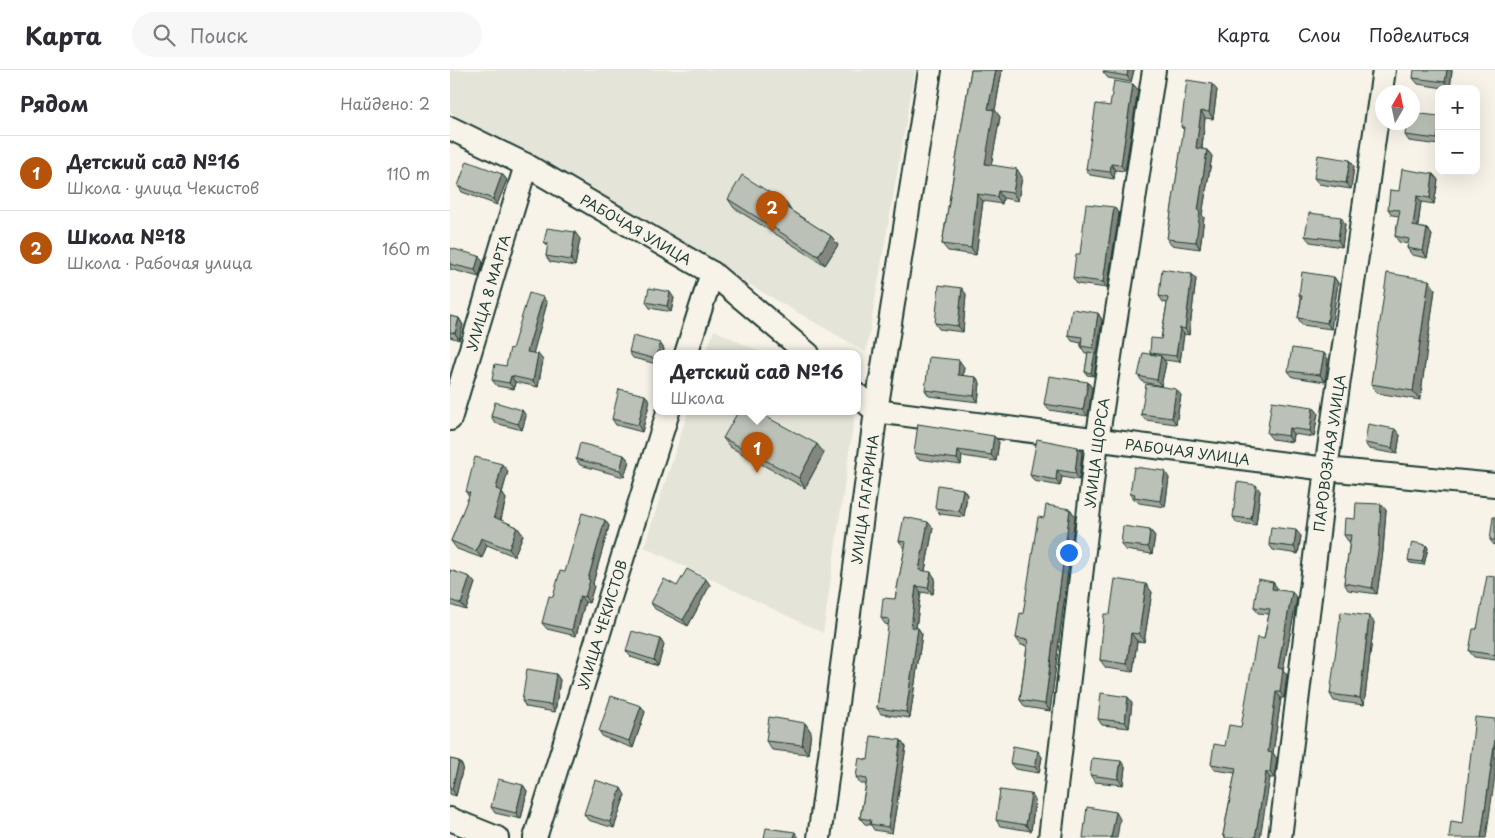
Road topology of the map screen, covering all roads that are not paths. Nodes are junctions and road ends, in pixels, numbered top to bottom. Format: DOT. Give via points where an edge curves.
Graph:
graph roads {
  1 [pos="930,70"];
  2 [pos="1154,70"];
  3 [pos="1384,70"];
  4 [pos="450,128"];
  5 [pos="526,165"];
  6 [pos="712,273"];
  7 [pos="687,350"];
  8 [pos="803,350"];
  9 [pos="861,398"];
  10 [pos="876,411"];
  11 [pos="667,415"];
  12 [pos="450,419"];
  13 [pos="1097,441"];
  14 [pos="1326,469"];
  15 [pos="1495,485"];
  16 [pos="450,820"];
  17 [pos="496,838"];
  18 [pos="535,838"];
  19 [pos="819,838"];
  20 [pos="1050,838"];
  21 [pos="1280,838"];
  1 -- 10 [label="street, УЛИЦА ГАГАРИНА"];
  2 -- 13 [label="street, УЛИЦА ЩОРСА"];
  3 -- 14 [label="street, ПАРОВОЗНАЯ УЛИЦА"];
  4 -- 5 [label="street, РАБОЧАЯ УЛИЦА"];
  5 -- 6 [label="street, РАБОЧАЯ УЛИЦА"];
  5 -- 12 [label="street, УЛИЦА 8 МАРТА"];
  6 -- 7 [label="street"];
  6 -- 8 [label="street, РАБОЧАЯ УЛИЦА"];
  9 -- 10 [label="street"];
  10 -- 13 [label="street, РАБОЧАЯ УЛИЦА"];
  10 -- 19 [label="street, УЛИЦА ГАГАРИНА"];
  11 -- 18 [label="street, УЛИЦА ЧЕКИСТОВ"];
  13 -- 14 [label="street, РАБОЧАЯ УЛИЦА"];
  13 -- 20 [label="street, УЛИЦА ЩОРСА"];
  14 -- 15 [label="street, РАБОЧАЯ УЛИЦА"];
  14 -- 21 [label="street, ПАРОВОЗНАЯ УЛИЦА"];
  16 -- 17 [label="street"];
}
